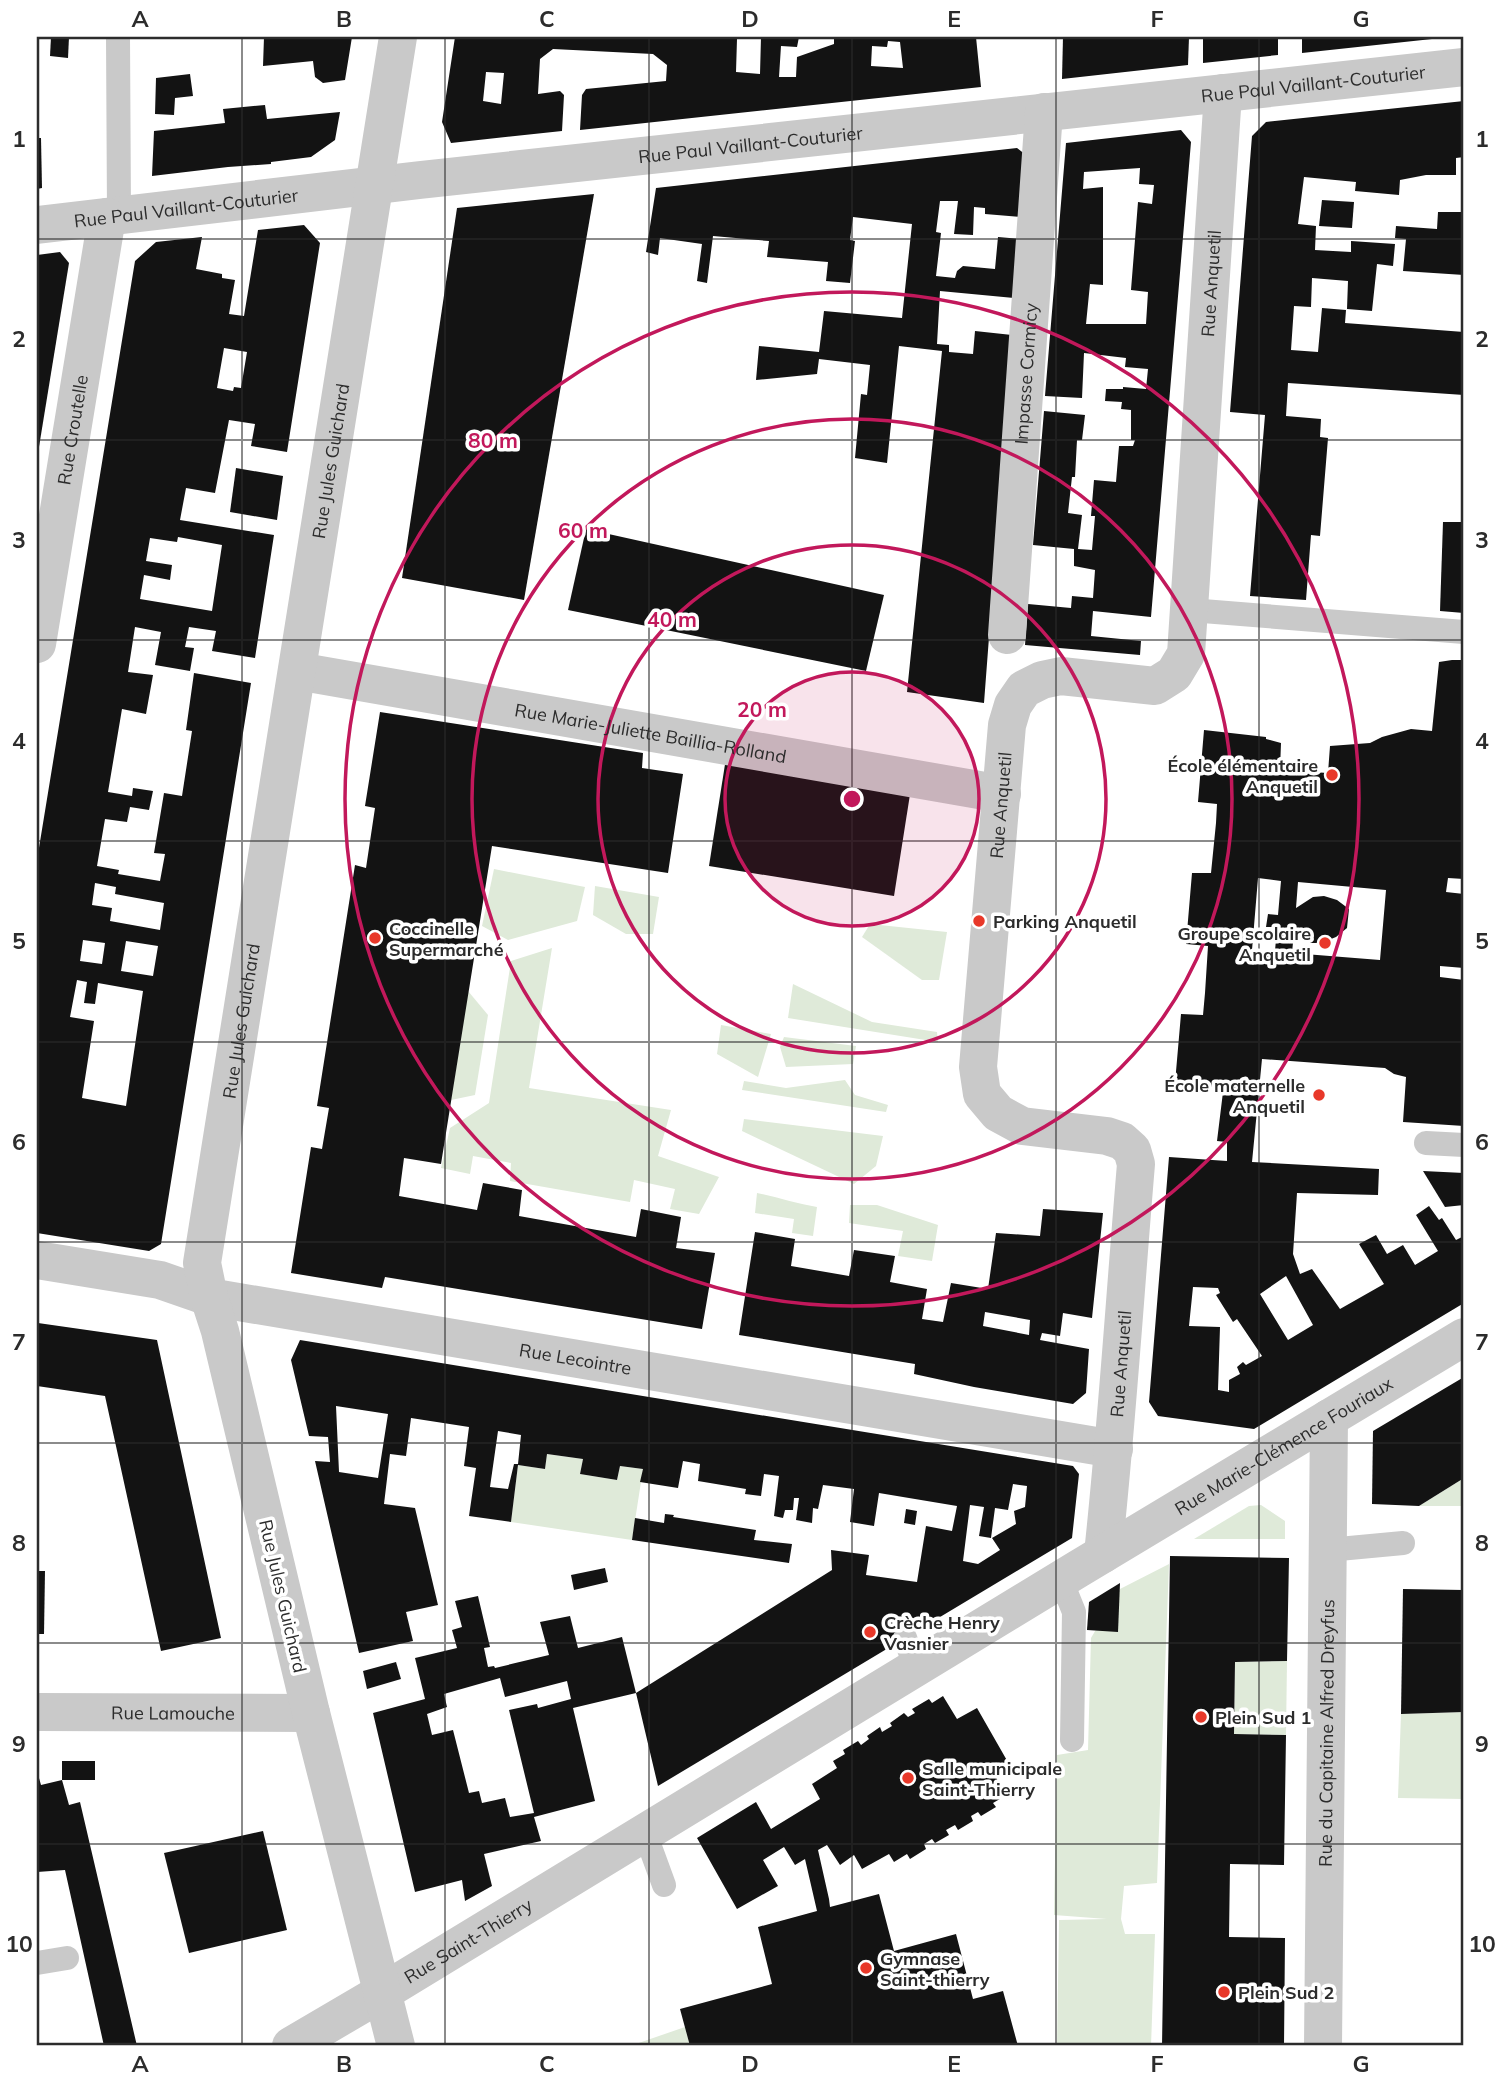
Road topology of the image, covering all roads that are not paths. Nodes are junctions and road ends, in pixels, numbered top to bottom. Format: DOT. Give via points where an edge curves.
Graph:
graph roads {
  1 [pos="118,37"];
  2 [pos="398,37"];
  3 [pos="1464,68"];
  4 [pos="1223,93"];
  5 [pos="1044,112"];
  6 [pos="374,185"];
  7 [pos="113,216"];
  8 [pos="37,225"];
  9 [pos="1189,610"];
  10 [pos="1464,632"];
  11 [pos="1007,635"];
  12 [pos="37,644"];
  13 [pos="298,671"];
  14 [pos="1002,794"];
  15 [pos="1426,1143"];
  16 [pos="1464,1145"];
  17 [pos="37,1260"];
  18 [pos="209,1297"];
  19 [pos="1464,1337"];
  20 [pos="1329,1418"];
  21 [pos="1114,1449"];
  22 [pos="1403,1543"];
  23 [pos="1328,1550"];
  24 [pos="1103,1554"];
  25 [pos="1061,1580"];
  26 [pos="37,1712"];
  27 [pos="311,1713"];
  28 [pos="1072,1740"];
  29 [pos="645,1833"];
  30 [pos="664,1885"];
  31 [pos="67,1958"];
  32 [pos="37,1963"];
  33 [pos="394,1985"];
  34 [pos="291,2046"];
  35 [pos="396,2046"];
  36 [pos="1323,2046"];
  1 -- 7 [label="lane"];
  2 -- 6 [label="street, Rue Jules Guichard"];
  3 -- 4 [label="street, Rue Paul Vaillant-Couturier"];
  4 -- 5 [label="street, Rue Paul Vaillant-Couturier"];
  4 -- 9 [label="street, Rue Anquetil"];
  5 -- 6 [label="street, Rue Paul Vaillant-Couturier"];
  5 -- 11 [label="street, Impasse Cormicy"];
  6 -- 7 [label="street, Rue Paul Vaillant-Couturier"];
  6 -- 13 [label="street, Rue Jules Guichard"];
  7 -- 8 [label="street, Rue Paul Vaillant-Couturier"];
  7 -- 12 [label="street, Rue Croutelle"];
  9 -- 10 [label="lane"];
  9 -- 14 [label="street, Rue Anquetil" via="1186,654 1174,674 1156,686 1061,677 1024,689 1007,724"];
  13 -- 14 [label="street, Rue Marie-Juliette Baillia-Rolland"];
  13 -- 18 [label="street, Rue Jules Guichard" via="202,1263"];
  14 -- 21 [label="street, Rue Anquetil" via="978,1068 982,1094 998,1114 1022,1126 1107,1136 1132,1150 1136,1164"];
  15 -- 16 [label="lane"];
  17 -- 18 [label="street, Rue Lecointre" via="160,1280"];
  18 -- 21 [label="street, Rue Lecointre"];
  18 -- 27 [label="street, Rue Jules Guichard"];
  19 -- 20 [label="street, Rue Marie-Clémence Fouriaux"];
  20 -- 23 [label="street, Rue du Capitaine Alfred Dreyfus"];
  20 -- 24 [label="street, Rue Marie-Clémence Fouriaux"];
  21 -- 24 [label="street, Rue Anquetil"];
  22 -- 23 [label="lane"];
  23 -- 36 [label="street, Rue du Capitaine Alfred Dreyfus"];
  24 -- 25 [label="street, Rue Saint-Thierry"];
  25 -- 28 [label="lane" via="1074,1612"];
  25 -- 29 [label="street, Rue Saint-Thierry" via="910,1653"];
  26 -- 27 [label="street, Rue Lamouche"];
  27 -- 33 [label="street, Rue Jules Guichard"];
  29 -- 30 [label="lane"];
  29 -- 33 [label="street, Rue Saint-Thierry"];
  31 -- 32 [label="lane"];
  33 -- 34 [label="street, Rue Saint-Thierry"];
  33 -- 35 [label="street, Rue Jules Guichard"];
}
